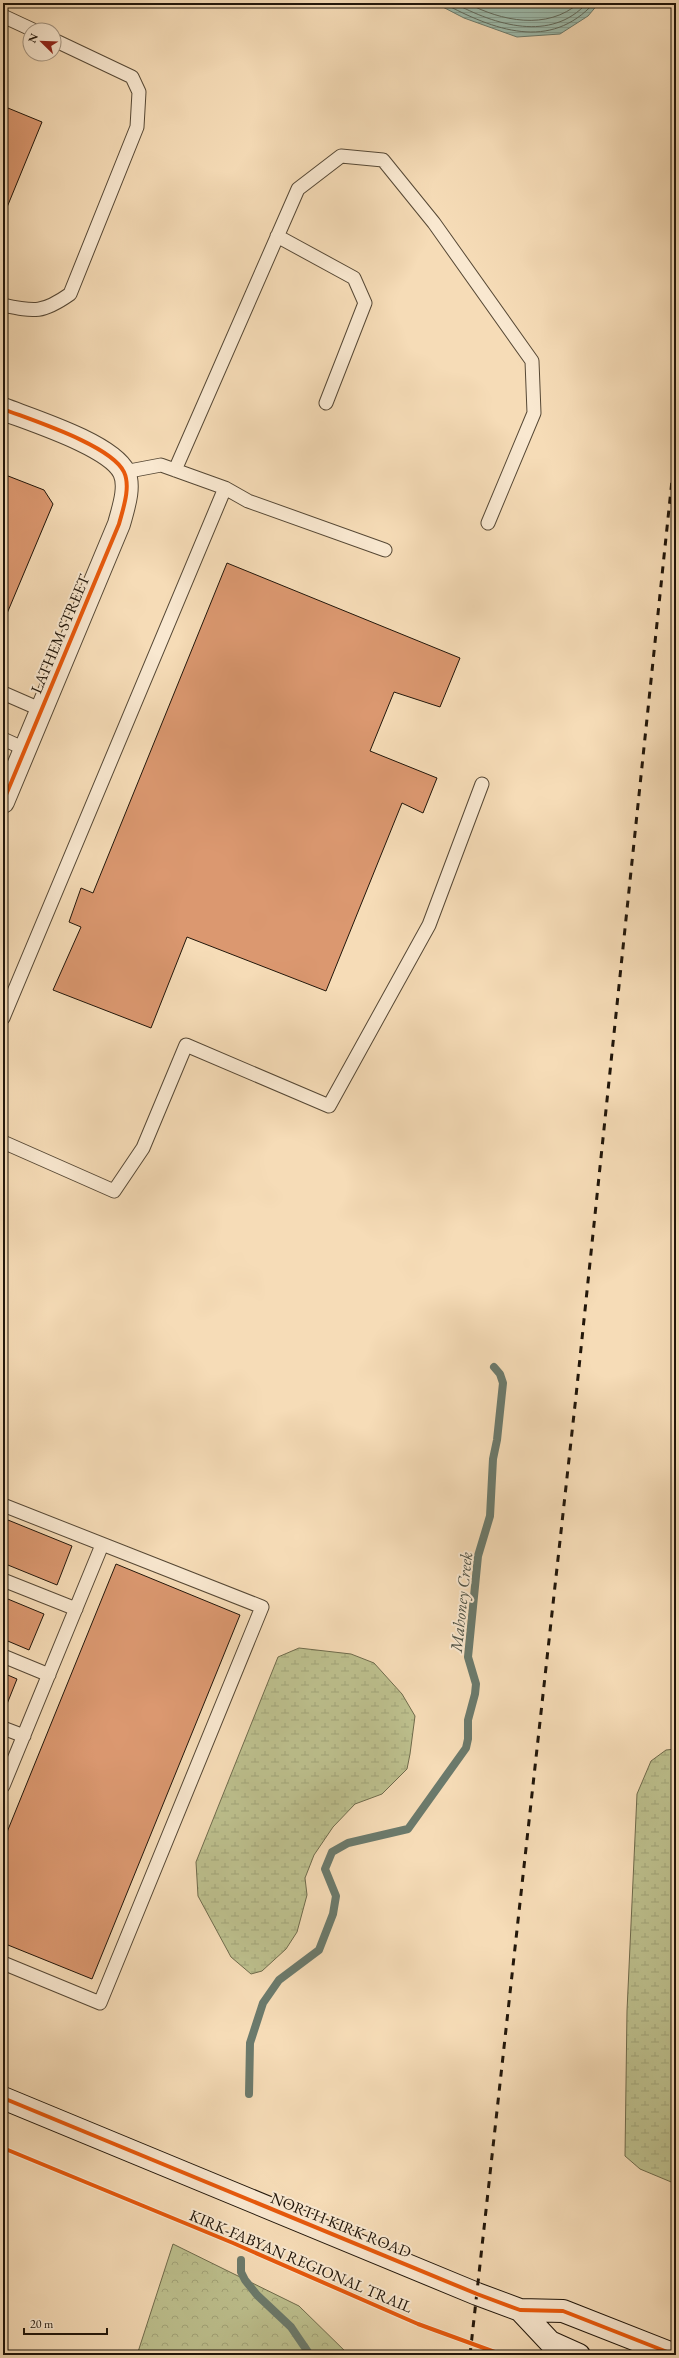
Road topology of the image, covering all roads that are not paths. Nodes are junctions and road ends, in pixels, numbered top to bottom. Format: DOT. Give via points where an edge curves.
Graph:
graph roads {
  1 [pos="3,16"];
  2 [pos="22,25"];
  3 [pos="62,44"];
  4 [pos="277,236"];
  5 [pos="3,305"];
  6 [pos="326,403"];
  7 [pos="3,409"];
  8 [pos="175,470"];
  9 [pos="124,472"];
  10 [pos="225,488"];
  11 [pos="488,524"];
  12 [pos="385,550"];
  13 [pos="3,693"];
  14 [pos="42,710"];
  15 [pos="3,739"];
  16 [pos="25,749"];
  17 [pos="482,784"];
  18 [pos="3,802"];
  19 [pos="3,1018"];
  20 [pos="3,1142"];
  21 [pos="3,1505"];
  22 [pos="102,1545"];
  23 [pos="3,1580"];
  24 [pos="76,1609"];
  25 [pos="3,1656"];
  26 [pos="49,1675"];
  27 [pos="3,1728"];
  28 [pos="24,1736"];
  29 [pos="3,1786"];
  30 [pos="3,1963"];
  31 [pos="3,2098"];
  32 [pos="520,2310"];
  33 [pos="579,2355"];
  34 [pos="675,2355"];
  1 -- 2 [label="lane"];
  3 -- 5 [label="lane" via="132,77 139,92 137,126 70,294 52,307 33,310"];
  4 -- 6 [label="lane" via="354,278 365,303"];
  4 -- 8 [label="lane"];
  4 -- 11 [label="lane" via="298,189 341,156 383,160 434,223 532,362 534,413"];
  7 -- 9 [label="street" via="90,444 107,454"];
  8 -- 9 [label="lane" via="161,465"];
  8 -- 10 [label="lane"];
  9 -- 14 [label="street, LATHEM STREET" via="126,493 119,524"];
  10 -- 12 [label="lane" via="248,501"];
  10 -- 19 [label="lane"];
  13 -- 14 [label="lane"];
  14 -- 16 [label="street, LATHEM STREET"];
  15 -- 16 [label="lane"];
  16 -- 18 [label="street, LATHEM STREET"];
  17 -- 20 [label="lane" via="429,925 329,1106 186,1045 143,1148 114,1190"];
  21 -- 22 [label="lane"];
  22 -- 24 [label="lane"];
  22 -- 30 [label="lane" via="262,1608 100,2003"];
  23 -- 24 [label="lane"];
  24 -- 26 [label="lane"];
  25 -- 26 [label="lane"];
  26 -- 28 [label="lane"];
  27 -- 28 [label="lane"];
  28 -- 29 [label="lane"];
  31 -- 32 [label="street, NORTH KIRK ROAD"];
  32 -- 33 [label="street, NORTH KIRK ROAD" via="550,2342"];
  32 -- 34 [label="street, NORTH KIRK ROAD" via="563,2311"];
}
